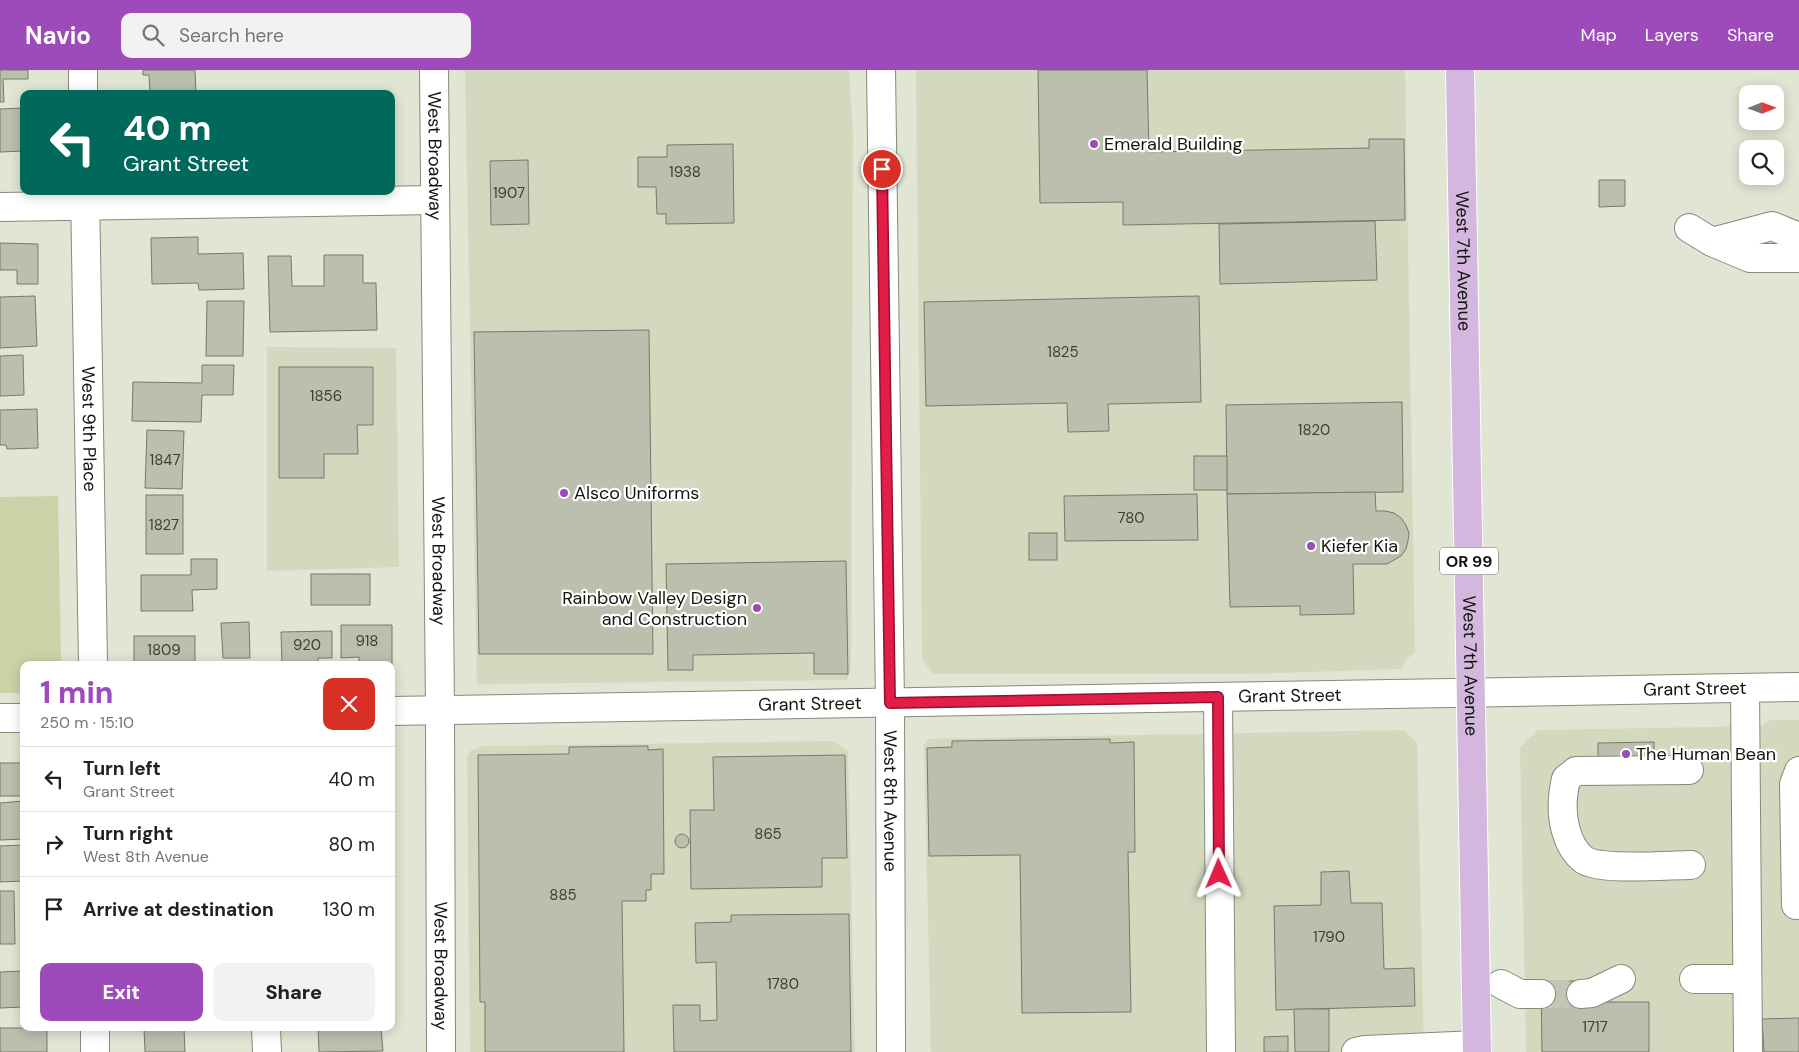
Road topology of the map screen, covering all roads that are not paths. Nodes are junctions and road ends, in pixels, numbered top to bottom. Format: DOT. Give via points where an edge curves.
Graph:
graph roads {
  1 [pos="83,70"];
  2 [pos="434,70"];
  3 [pos="881,70"];
  4 [pos="1460,70"];
  5 [pos="83,90"];
  6 [pos="85,198"];
  7 [pos="435,200"];
  8 [pos="0,207"];
  9 [pos="1689,228"];
  10 [pos="1799,237"];
  11 [pos="1712,242"];
  12 [pos="1799,258"];
  13 [pos="93,661"];
  14 [pos="1799,687"];
  15 [pos="1745,688"];
  16 [pos="1471,692"];
  17 [pos="1218,697"];
  18 [pos="890,703"];
  19 [pos="440,710"];
  20 [pos="395,711"];
  21 [pos="0,718"];
  22 [pos="20,718"];
  23 [pos="1689,770"];
  24 [pos="1799,771"];
  25 [pos="1691,865"];
  26 [pos="1796,905"];
  27 [pos="1621,979"];
  28 [pos="1694,979"];
  29 [pos="1747,980"];
  30 [pos="1501,984"];
  31 [pos="1541,994"];
  32 [pos="1581,994"];
  33 [pos="95,1031"];
  34 [pos="266,1031"];
  35 [pos="1477,1048"];
  36 [pos="1404,1050"];
  37 [pos="95,1052"];
  38 [pos="267,1052"];
  39 [pos="441,1052"];
  40 [pos="891,1052"];
  41 [pos="1221,1052"];
  42 [pos="1356,1052"];
  43 [pos="1748,1052"];
  1 -- 5 [label="street"];
  2 -- 7 [label="street, West Broadway"];
  3 -- 18 [label="street, West 8th Avenue"];
  4 -- 16 [label="main road, West 7th Avenue / OR 99"];
  6 -- 7 [label="street"];
  6 -- 8 [label="street"];
  6 -- 13 [label="street, West 9th Place"];
  7 -- 19 [label="street, West Broadway"];
  9 -- 11 [label="street"];
  10 -- 11 [label="street" via="1772,226"];
  11 -- 12 [label="street" via="1750,258"];
  14 -- 15 [label="street, Grant Street"];
  15 -- 16 [label="street, Grant Street"];
  15 -- 29 [label="street"];
  16 -- 17 [label="street, Grant Street"];
  16 -- 35 [label="main road, West 7th Avenue / OR 99"];
  17 -- 18 [label="street, Grant Street"];
  17 -- 41 [label="street"];
  18 -- 19 [label="street, Grant Street"];
  18 -- 40 [label="street, West 8th Avenue"];
  19 -- 20 [label="street, Grant Street"];
  19 -- 39 [label="street, West Broadway"];
  21 -- 22 [label="street"];
  23 -- 25 [label="street" via="1576,771 1566,778 1562,793 1563,822 1568,838 1574,850 1585,860 1611,866"];
  24 -- 26 [label="street" via="1794,784"];
  27 -- 32 [label="street" via="1592,993"];
  28 -- 29 [label="street"];
  29 -- 43 [label="street"];
  30 -- 31 [label="street" via="1520,994"];
  33 -- 37 [label="street"];
  34 -- 38 [label="street"];
  35 -- 36 [label="street"];
  36 -- 42 [label="street"];
}
